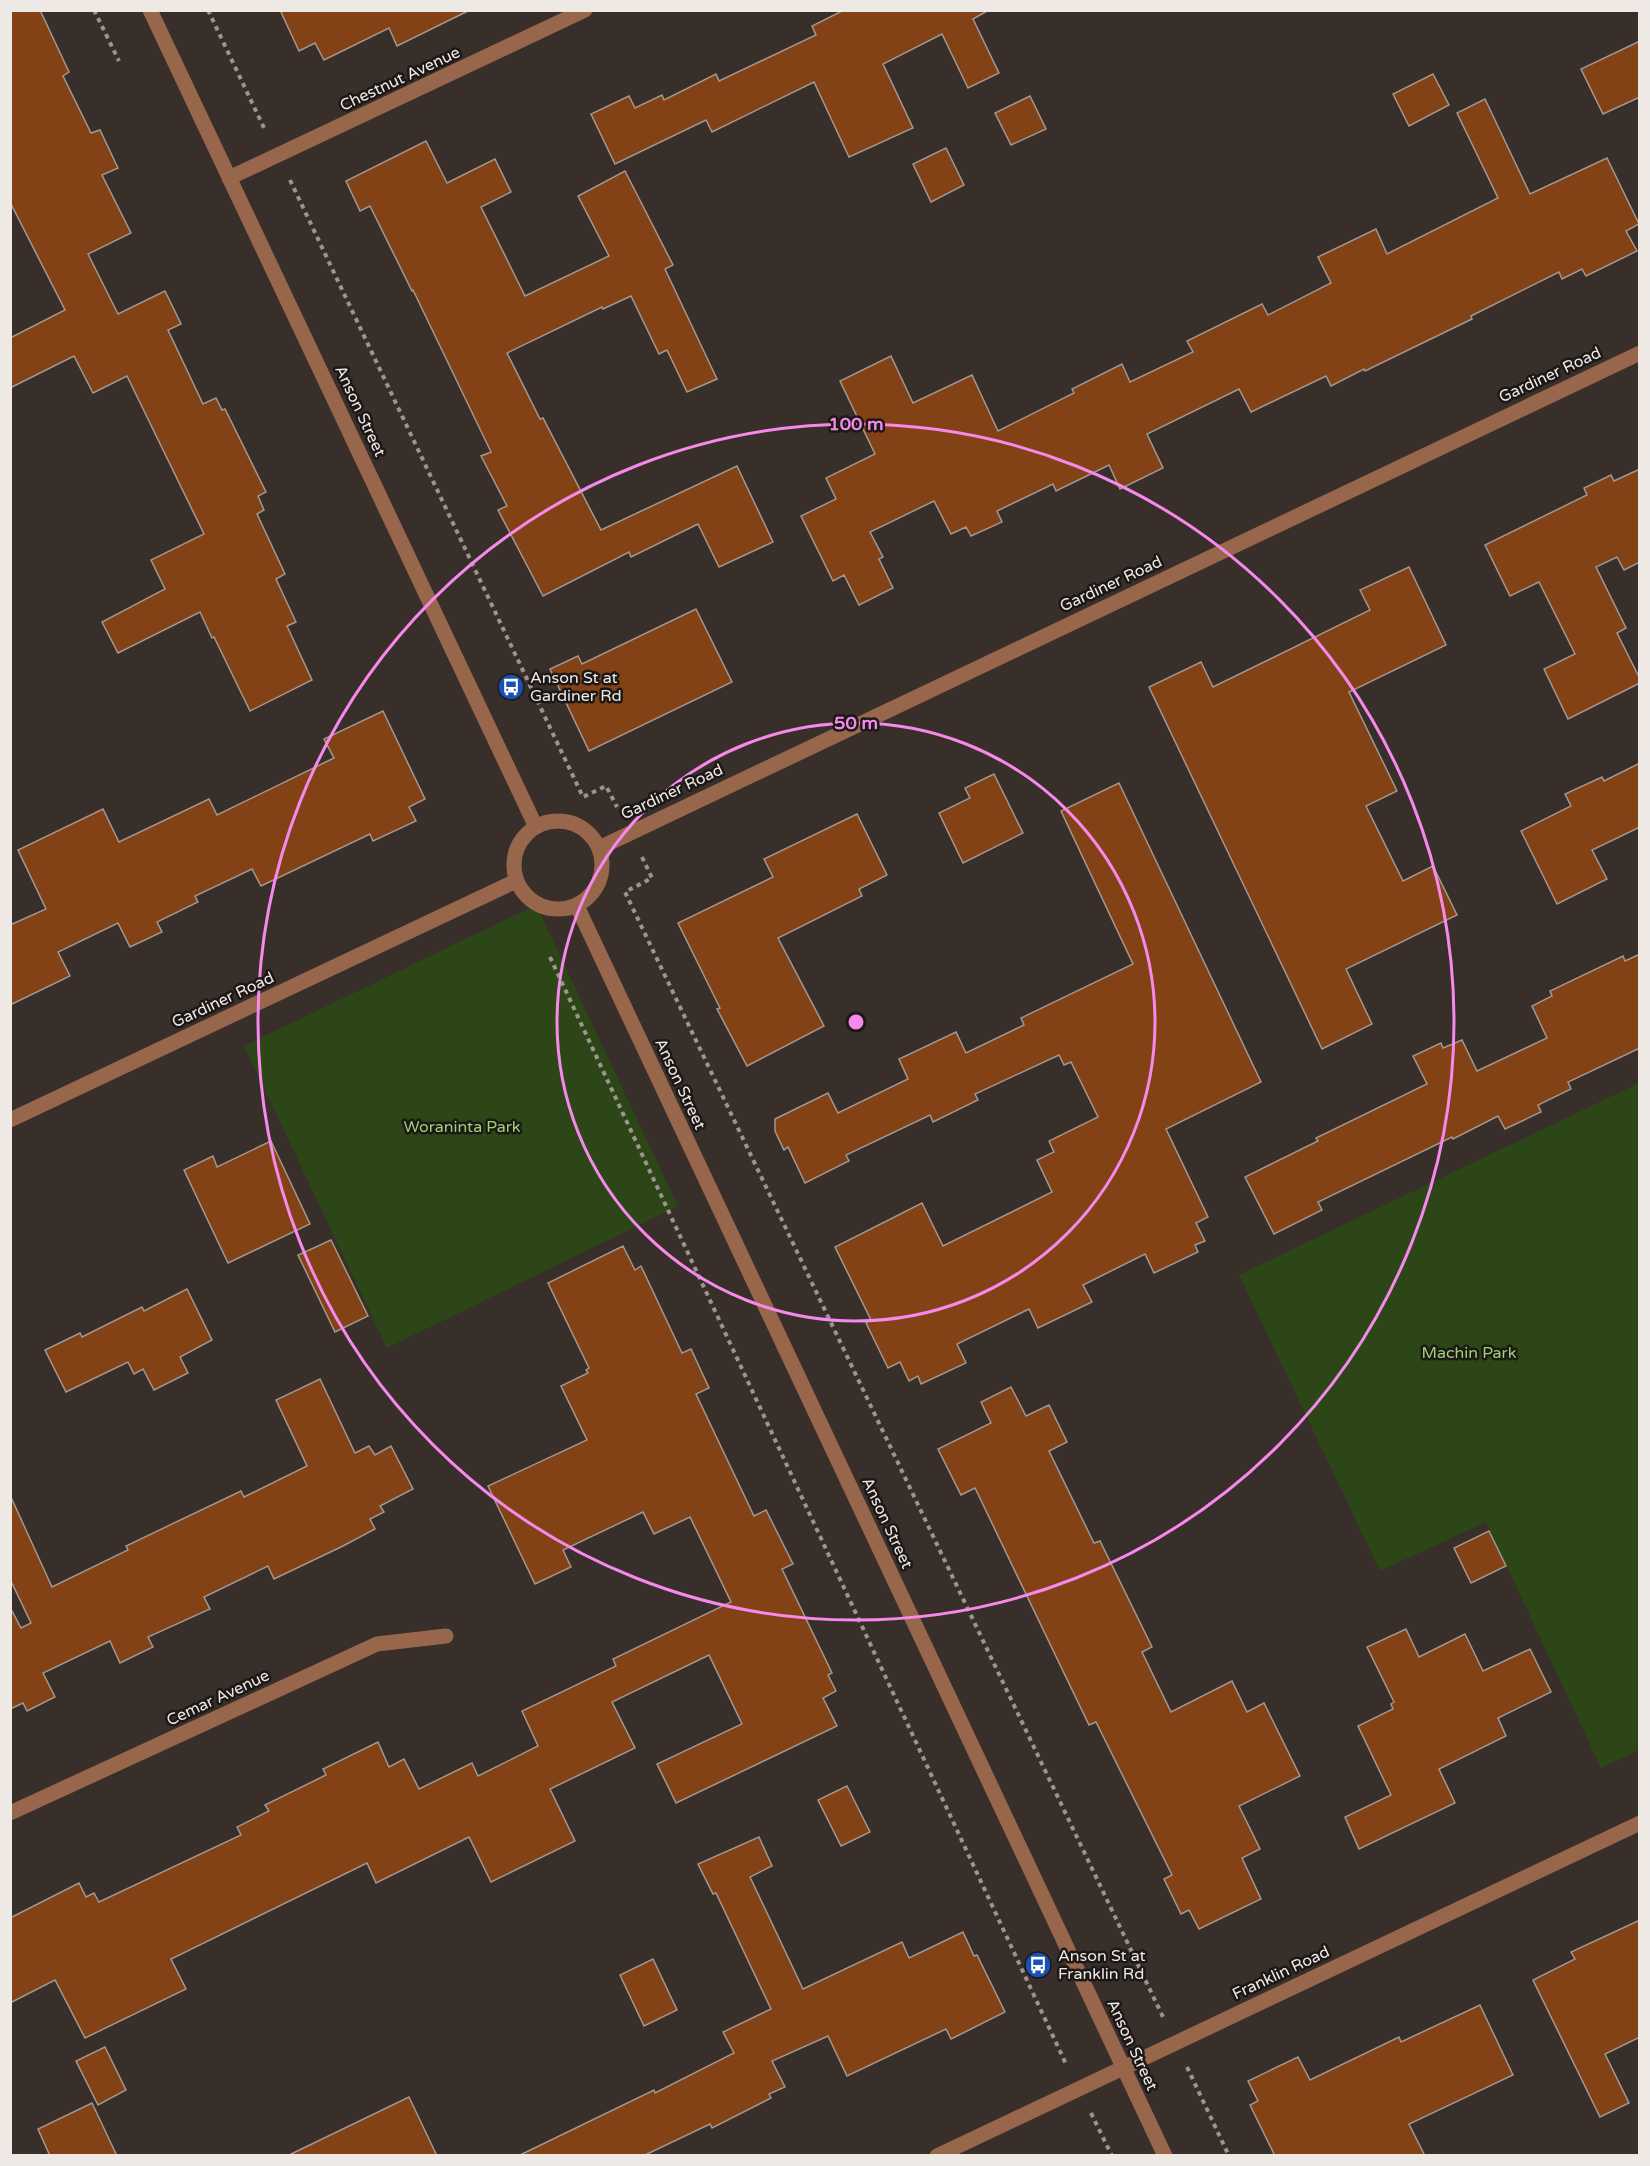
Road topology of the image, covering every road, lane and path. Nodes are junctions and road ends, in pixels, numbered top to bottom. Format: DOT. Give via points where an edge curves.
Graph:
graph roads {
  1 [pos="94,10"];
  2 [pos="150,10"];
  3 [pos="208,10"];
  4 [pos="585,10"];
  5 [pos="119,61"];
  6 [pos="279,155"];
  7 [pos="229,178"];
  8 [pos="1640,353"];
  9 [pos="536,827"];
  10 [pos="629,832"];
  11 [pos="599,848"];
  12 [pos="516,882"];
  13 [pos="577,906"];
  14 [pos="550,957"];
  15 [pos="10,1120"];
  16 [pos="446,1636"];
  17 [pos="10,1813"];
  18 [pos="1640,1823"];
  19 [pos="1177,2042"];
  20 [pos="1123,2068"];
  21 [pos="1076,2090"];
  22 [pos="937,2156"];
  23 [pos="1112,2156"];
  24 [pos="1165,2156"];
  25 [pos="1229,2156"];
  1 -- 5 [label="path"];
  2 -- 7 [label="street, Anson Street"];
  3 -- 6 [label="path"];
  4 -- 6 [label="street, Chestnut Avenue"];
  6 -- 7 [label="street, Chestnut Avenue"];
  6 -- 10 [label="path" via="583,797 606,786"];
  7 -- 9 [label="street, Anson Street"];
  8 -- 10 [label="street, Gardiner Road"];
  9 -- 11 [label="street" via="556,820 573,824 587,832"];
  9 -- 12 [label="street" via="515,852"];
  10 -- 11 [label="street, Gardiner Road"];
  10 -- 19 [label="path" via="652,878 625,892"];
  11 -- 13 [label="street" via="599,881 591,895"];
  12 -- 13 [label="street" via="537,905 560,910"];
  12 -- 15 [label="street, Gardiner Road"];
  13 -- 20 [label="street, Anson Street"];
  14 -- 21 [label="path" via="1059,2046"];
  16 -- 17 [label="street, Cemar Avenue" via="377,1644"];
  18 -- 19 [label="street, Franklin Road"];
  19 -- 20 [label="street, Franklin Road"];
  19 -- 25 [label="path"];
  20 -- 21 [label="street, Franklin Road"];
  20 -- 24 [label="street, Anson Street"];
  21 -- 22 [label="street, Franklin Road"];
  21 -- 23 [label="path"];
}
